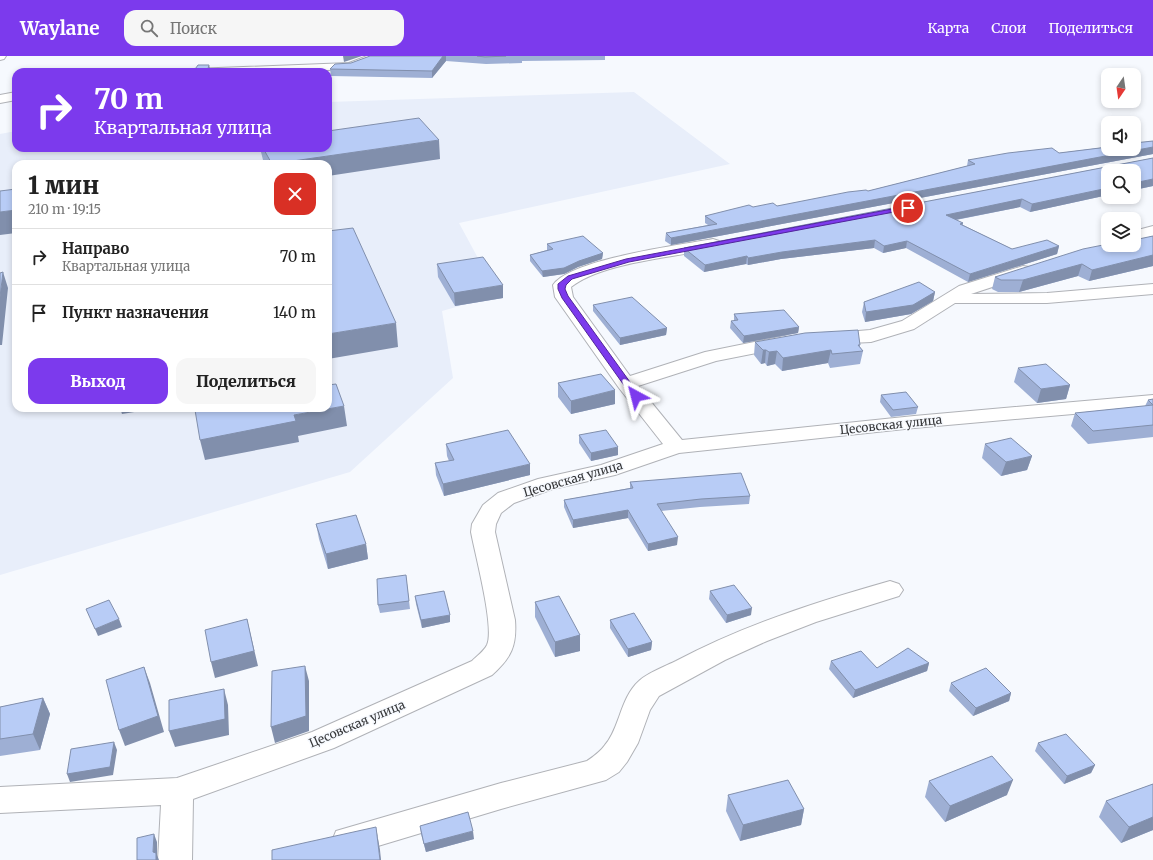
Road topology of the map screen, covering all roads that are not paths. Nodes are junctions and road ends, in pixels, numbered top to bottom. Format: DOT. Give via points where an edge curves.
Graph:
graph roads {
  1 [pos="377,56"];
  2 [pos="298,68"];
  3 [pos="12,97"];
  4 [pos="0,99"];
  5 [pos="1153,231"];
  6 [pos="1141,234"];
  7 [pos="729,241"];
  8 [pos="1036,267"];
  9 [pos="1153,290"];
  10 [pos="948,300"];
  11 [pos="626,384"];
  12 [pos="1153,401"];
  13 [pos="676,447"];
  14 [pos="890,590"];
  15 [pos="177,791"];
  16 [pos="0,800"];
  17 [pos="320,849"];
  18 [pos="176,860"];
  1 -- 2 [label="street" via="351,66"];
  3 -- 4 [label="street"];
  5 -- 6 [label="street"];
  7 -- 11 [label="street" via="628,260 570,277 562,284 564,297"];
  8 -- 10 [label="street" via="965,290"];
  9 -- 10 [label="street" via="1047,298"];
  10 -- 11 [label="street" via="918,320 871,336 806,339 744,349 712,356"];
  11 -- 13 [label="street"];
  12 -- 13 [label="street, Цесовская улица" via="914,422"];
  13 -- 15 [label="street, Цесовская улица" via="607,470 546,484 506,498 491,510 483,532 503,632 499,652 482,668 323,740"];
  14 -- 17 [label="street" via="805,616 757,634 649,688 641,697 623,746 607,765 595,771"];
  15 -- 16 [label="street, Цесовская улица"];
  15 -- 18 [label="street"];
}
